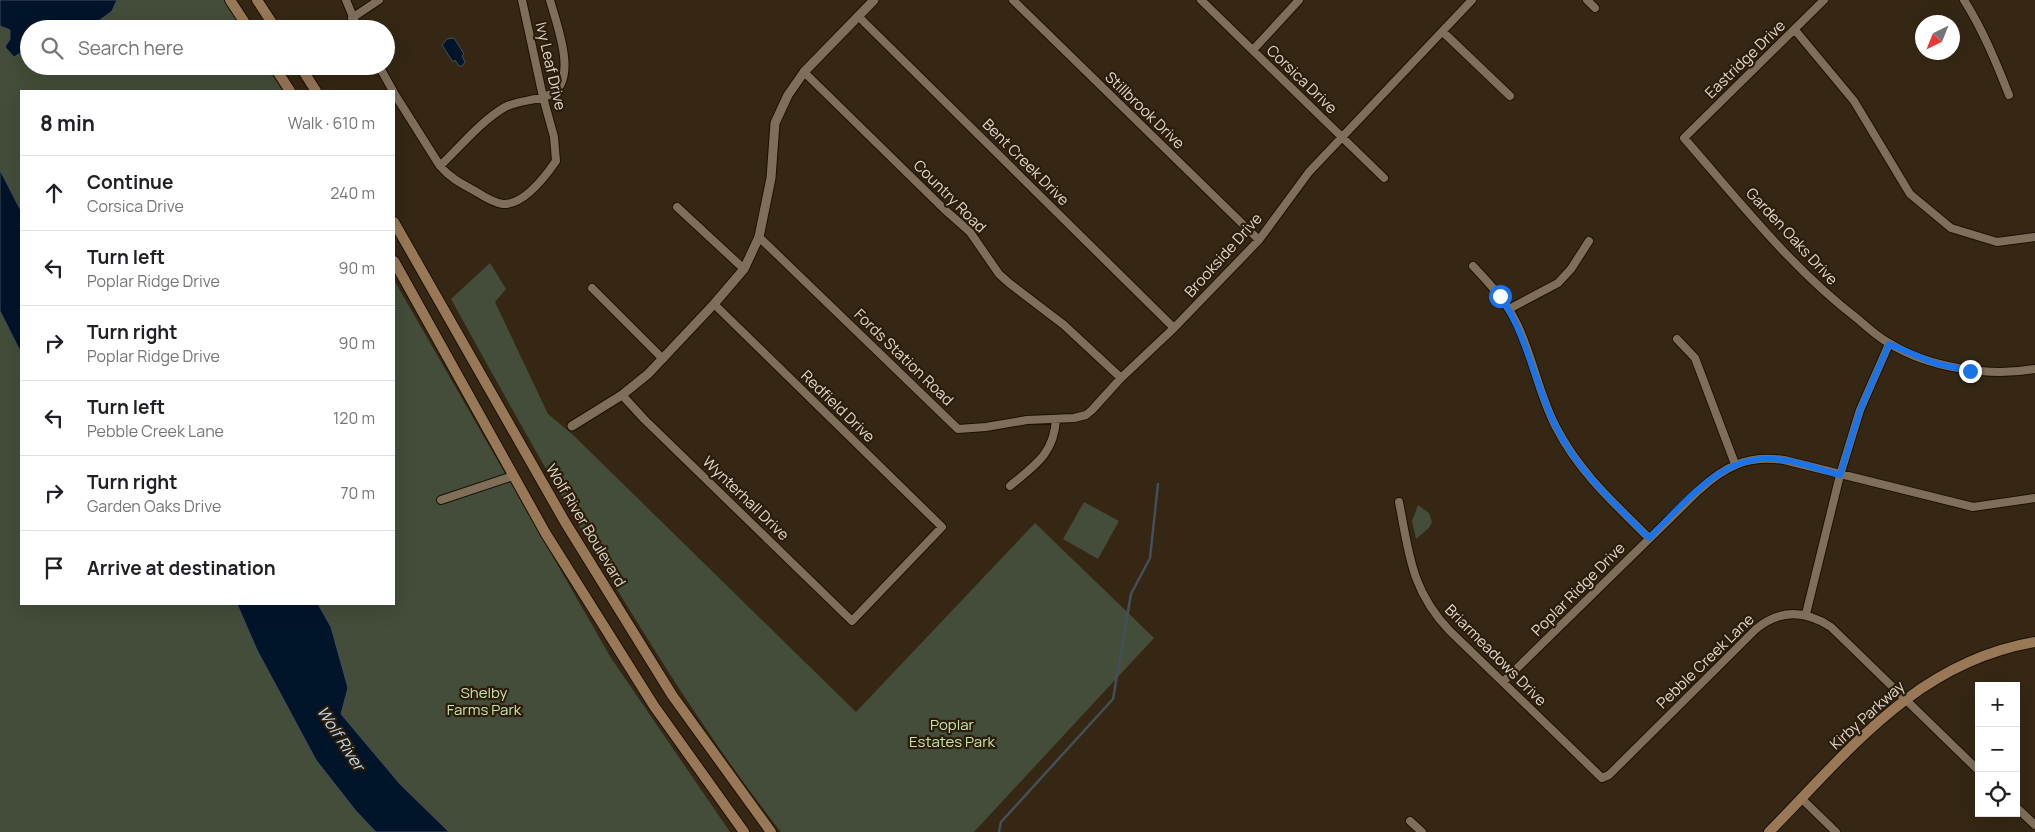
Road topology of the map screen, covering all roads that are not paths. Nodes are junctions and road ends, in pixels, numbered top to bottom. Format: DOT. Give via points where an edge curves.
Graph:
graph roads {
  1 [pos="230,0"];
  2 [pos="257,0"];
  3 [pos="346,0"];
  4 [pos="379,0"];
  5 [pos="522,0"];
  6 [pos="550,0"];
  7 [pos="874,0"];
  8 [pos="1013,0"];
  9 [pos="1201,0"];
  10 [pos="1299,0"];
  11 [pos="1472,0"];
  12 [pos="1586,0"];
  13 [pos="1824,0"];
  14 [pos="1964,0"];
  15 [pos="1595,8"];
  16 [pos="858,16"];
  17 [pos="352,18"];
  18 [pos="243,20"];
  19 [pos="270,20"];
  20 [pos="1795,30"];
  21 [pos="1443,32"];
  22 [pos="1253,50"];
  23 [pos="804,72"];
  24 [pos="280,75"];
  25 [pos="306,75"];
  26 [pos="384,75"];
  27 [pos="289,90"];
  28 [pos="315,90"];
  29 [pos="392,90"];
  30 [pos="395,95"];
  31 [pos="2009,95"];
  32 [pos="1510,96"];
  33 [pos="543,97"];
  34 [pos="1342,137"];
  35 [pos="1684,138"];
  36 [pos="440,166"];
  37 [pos="1384,178"];
  38 [pos="677,206"];
  39 [pos="395,224"];
  40 [pos="759,237"];
  41 [pos="2035,237"];
  42 [pos="1259,240"];
  43 [pos="1589,241"];
  44 [pos="395,262"];
  45 [pos="1473,266"];
  46 [pos="744,269"];
  47 [pos="592,288"];
  48 [pos="714,304"];
  49 [pos="1510,310"];
  50 [pos="1174,328"];
  51 [pos="1677,339"];
  52 [pos="1889,344"];
  53 [pos="663,359"];
  54 [pos="2035,369"];
  55 [pos="1120,378"];
  56 [pos="622,395"];
  57 [pos="1056,419"];
  58 [pos="572,426"];
  59 [pos="1735,464"];
  60 [pos="1840,475"];
  61 [pos="513,476"];
  62 [pos="1010,486"];
  63 [pos="2035,498"];
  64 [pos="441,500"];
  65 [pos="1399,502"];
  66 [pos="1649,538"];
  67 [pos="1806,614"];
  68 [pos="852,621"];
  69 [pos="2035,642"];
  70 [pos="1503,682"];
  71 [pos="1904,699"];
  72 [pos="1975,767"];
  73 [pos="1602,778"];
  74 [pos="1802,799"];
  75 [pos="2020,811"];
  76 [pos="1410,821"];
  77 [pos="2035,825"];
  78 [pos="744,832"];
  79 [pos="770,832"];
  80 [pos="1422,832"];
  81 [pos="1769,832"];
  82 [pos="1836,832"];
  1 -- 18 [label="main road"];
  2 -- 19 [label="main road"];
  3 -- 17 [label="street"];
  4 -- 17 [label="street"];
  5 -- 33 [label="street, Ivy Leaf Drive"];
  6 -- 33 [label="street" via="566,69 559,87"];
  7 -- 16 [label="street"];
  8 -- 42 [label="street, Stillbrook Drive"];
  9 -- 22 [label="street, Corsica Drive"];
  10 -- 22 [label="street"];
  11 -- 21 [label="street, Brookside Drive"];
  12 -- 15 [label="street"];
  13 -- 20 [label="street, Eastridge Drive"];
  14 -- 31 [label="street" via="1994,56"];
  16 -- 23 [label="street"];
  16 -- 50 [label="street, Bent Creek Drive"];
  20 -- 35 [label="street, Eastridge Drive"];
  20 -- 41 [label="street" via="1854,101 1910,194 1951,228 1997,242"];
  21 -- 32 [label="street"];
  21 -- 34 [label="street, Brookside Drive"];
  22 -- 34 [label="street, Corsica Drive"];
  23 -- 40 [label="street" via="788,95 775,123 771,178"];
  23 -- 55 [label="street, Country Road" via="970,232 1009,283 1064,325"];
  24 -- 27 [label="main road"];
  25 -- 28 [label="main road"];
  26 -- 29 [label="street"];
  30 -- 36 [label="street"];
  33 -- 36 [label="street" via="514,103 498,111"];
  33 -- 36 [label="street, Ivy Leaf Drive" via="554,137 556,161 527,193 511,203 501,204 449,176"];
  34 -- 37 [label="street, Corsica Drive"];
  34 -- 42 [label="street, Brookside Drive" via="1303,179"];
  35 -- 52 [label="street, Garden Oaks Drive" via="1792,261 1841,307"];
  38 -- 46 [label="street"];
  39 -- 79 [label="main road, Wolf River Boulevard" via="570,530 672,695"];
  40 -- 46 [label="street"];
  40 -- 57 [label="street, Fords Station Road" via="958,429"];
  42 -- 50 [label="street, Brookside Drive"];
  43 -- 49 [label="street" via="1558,283"];
  44 -- 61 [label="main road"];
  45 -- 49 [label="street"];
  46 -- 48 [label="street"];
  47 -- 53 [label="street"];
  48 -- 53 [label="street"];
  48 -- 68 [label="street, Redfield Drive" via="942,527"];
  49 -- 66 [label="street" via="1555,425 1572,456"];
  50 -- 55 [label="street, Brookside Drive"];
  51 -- 59 [label="street" via="1694,358"];
  52 -- 54 [label="street, Garden Oaks Drive" via="1934,363 1970,371"];
  52 -- 60 [label="street" via="1860,410"];
  53 -- 56 [label="street"];
  55 -- 57 [label="street, Brookside Drive" via="1086,415"];
  56 -- 58 [label="street"];
  56 -- 68 [label="street, Wynterhall Drive"];
  57 -- 62 [label="street" via="1050,449"];
  59 -- 60 [label="street, Poplar Ridge Drive" via="1762,458 1774,459"];
  59 -- 66 [label="street, Poplar Ridge Drive" via="1707,482"];
  60 -- 63 [label="street, Poplar Ridge Drive" via="1973,507"];
  60 -- 67 [label="street"];
  61 -- 64 [label="street"];
  61 -- 78 [label="main road" via="654,706"];
  65 -- 70 [label="street, Briarmeadows Drive" via="1412,569 1425,601 1449,630"];
  66 -- 70 [label="street, Poplar Ridge Drive"];
  67 -- 71 [label="street" via="1831,627"];
  67 -- 73 [label="street, Pebble Creek Lane" via="1782,615 1763,623 1609,775"];
  69 -- 71 [label="main road, Kirby Parkway" via="1972,660"];
  70 -- 73 [label="street, Briarmeadows Drive"];
  71 -- 72 [label="street"];
  71 -- 74 [label="main road, Kirby Parkway"];
  74 -- 81 [label="main road, Kirby Parkway"];
  74 -- 82 [label="street"];
  75 -- 77 [label="street"];
  76 -- 80 [label="street"];
}
